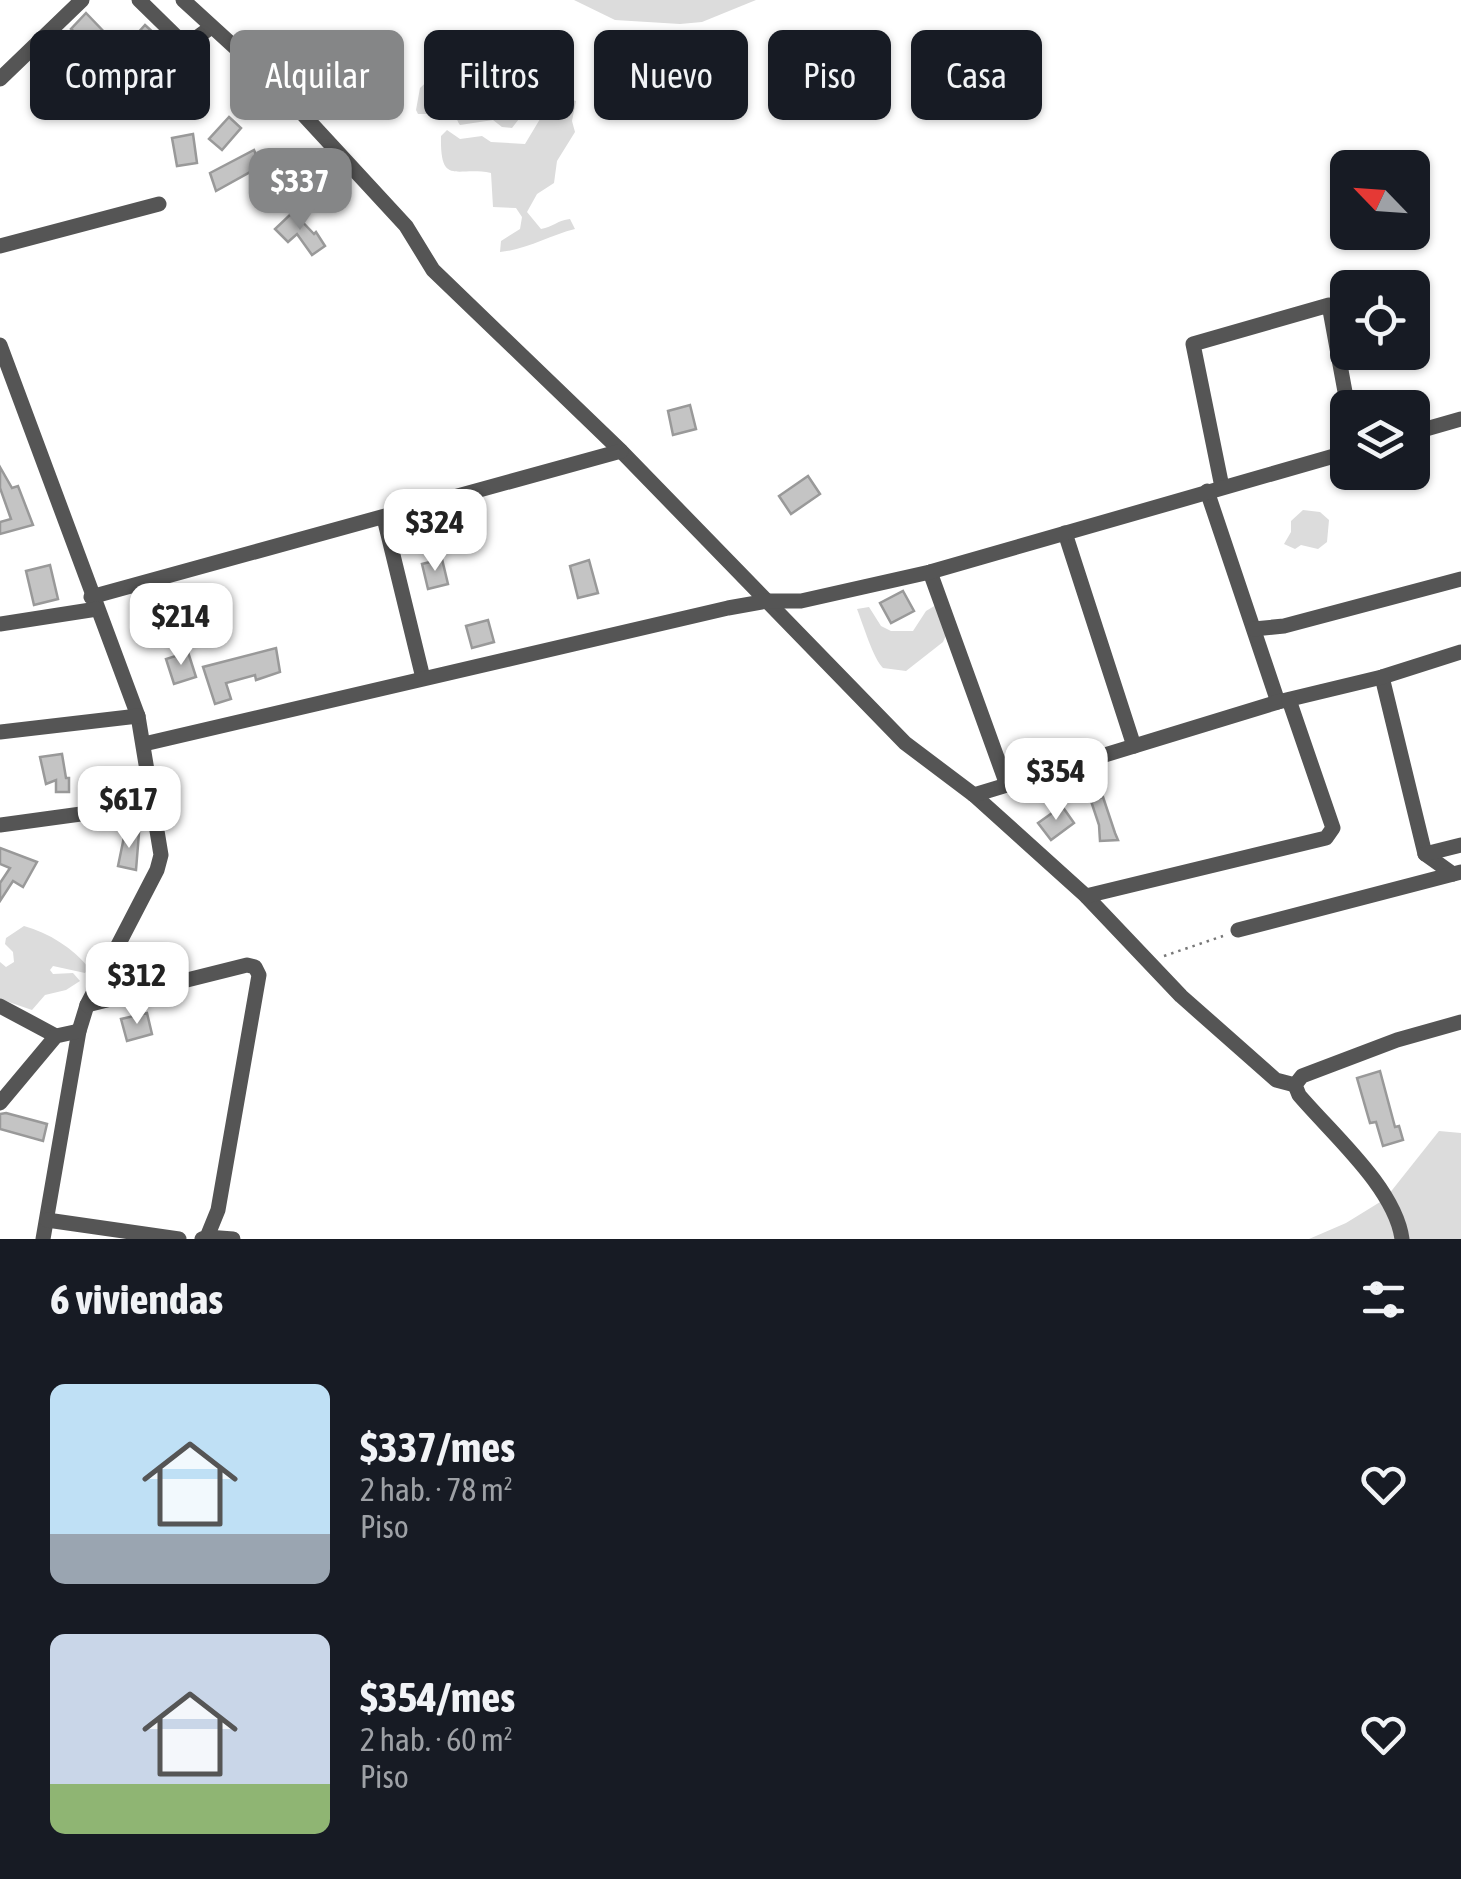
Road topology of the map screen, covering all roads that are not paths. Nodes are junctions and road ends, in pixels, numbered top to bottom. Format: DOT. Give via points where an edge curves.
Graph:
graph roads {
  1 [pos="82,0"];
  2 [pos="139,0"];
  3 [pos="183,0"];
  4 [pos="210,28"];
  5 [pos="0,79"];
  6 [pos="159,204"];
  7 [pos="0,246"];
  8 [pos="0,345"];
  9 [pos="6,386"];
  10 [pos="1345,390"];
  11 [pos="1461,419"];
  12 [pos="1430,428"];
  13 [pos="621,451"];
  14 [pos="1330,457"];
  15 [pos="1214,489"];
  16 [pos="384,518"];
  17 [pos="1065,533"];
  18 [pos="930,572"];
  19 [pos="1461,579"];
  20 [pos="767,601"];
  21 [pos="94,603"];
  22 [pos="0,624"];
  23 [pos="1254,629"];
  24 [pos="1461,652"];
  25 [pos="1382,677"];
  26 [pos="423,678"];
  27 [pos="1283,701"];
  28 [pos="138,716"];
  29 [pos="0,732"];
  30 [pos="144,744"];
  31 [pos="1134,746"];
  32 [pos="1006,785"];
  33 [pos="974,795"];
  34 [pos="154,804"];
  35 [pos="0,825"];
  36 [pos="1461,845"];
  37 [pos="1425,854"];
  38 [pos="1459,873"];
  39 [pos="1086,896"];
  40 [pos="1238,930"];
  41 [pos="88,1005"];
  42 [pos="0,1006"];
  43 [pos="1461,1022"];
  44 [pos="79,1031"];
  45 [pos="56,1036"];
  46 [pos="1295,1086"];
  47 [pos="0,1104"];
  48 [pos="47,1220"];
  49 [pos="205,1238"];
  50 [pos="43,1239"];
  51 [pos="179,1239"];
  52 [pos="233,1239"];
  53 [pos="1402,1239"];
  1 -- 5 [label="street"];
  2 -- 4 [label="street" via="183,43"];
  3 -- 4 [label="street"];
  4 -- 13 [label="street" via="274,84 406,226 432,270"];
  6 -- 7 [label="street"];
  8 -- 9 [label="street"];
  9 -- 21 [label="street"];
  10 -- 15 [label="street" via="1329,305 1193,344"];
  11 -- 12 [label="street"];
  13 -- 16 [label="street"];
  13 -- 20 [label="street"];
  14 -- 15 [label="street"];
  15 -- 17 [label="street"];
  15 -- 23 [label="street"];
  16 -- 21 [label="street"];
  16 -- 26 [label="street"];
  17 -- 18 [label="street"];
  17 -- 31 [label="street"];
  18 -- 20 [label="street" via="800,601"];
  18 -- 32 [label="street"];
  19 -- 23 [label="street"];
  20 -- 26 [label="street"];
  20 -- 33 [label="street" via="905,742"];
  21 -- 22 [label="street"];
  21 -- 28 [label="street"];
  23 -- 27 [label="street"];
  24 -- 25 [label="street"];
  25 -- 27 [label="street"];
  25 -- 37 [label="street"];
  26 -- 30 [label="street"];
  27 -- 31 [label="street"];
  27 -- 39 [label="street" via="1333,828 1326,838"];
  28 -- 29 [label="street"];
  28 -- 30 [label="street"];
  30 -- 34 [label="street"];
  31 -- 32 [label="street"];
  32 -- 33 [label="street"];
  33 -- 39 [label="street"];
  34 -- 35 [label="street"];
  34 -- 41 [label="street" via="162,855"];
  36 -- 37 [label="street"];
  37 -- 38 [label="street"];
  38 -- 40 [label="street"];
  39 -- 46 [label="street" via="1181,996 1276,1080"];
  41 -- 44 [label="street"];
  41 -- 49 [label="street" via="247,965 259,975 218,1210"];
  42 -- 45 [label="street"];
  43 -- 46 [label="street" via="1302,1076"];
  44 -- 45 [label="street"];
  44 -- 48 [label="street"];
  45 -- 47 [label="street"];
  46 -- 53 [label="street" via="1378,1186"];
  48 -- 50 [label="street"];
  48 -- 51 [label="street"];
  49 -- 52 [label="street"];
}
